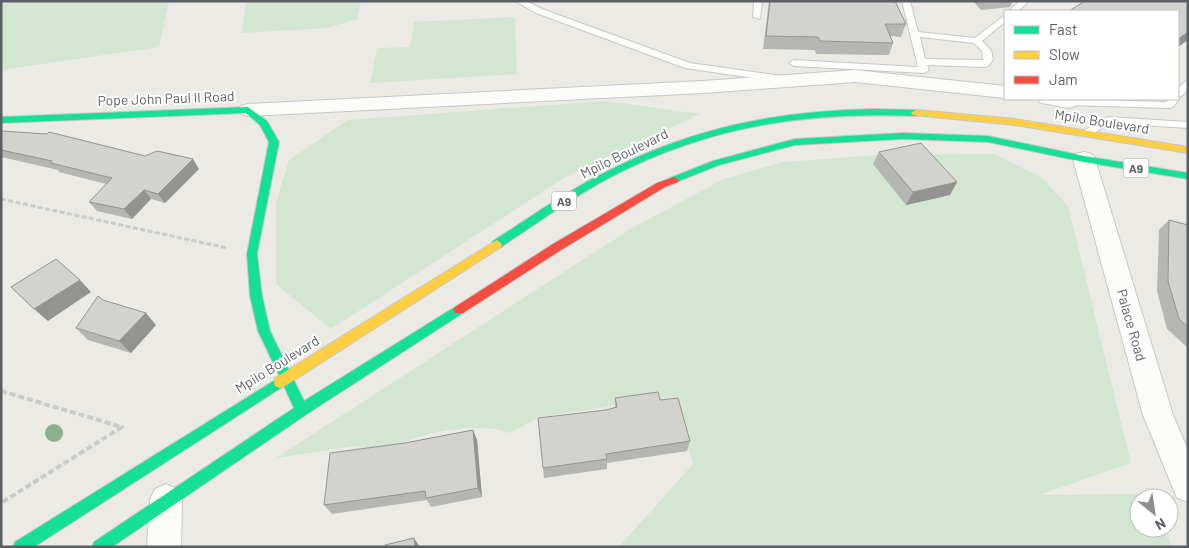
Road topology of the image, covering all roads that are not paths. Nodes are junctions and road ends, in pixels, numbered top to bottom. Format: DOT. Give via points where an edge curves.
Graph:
graph roads {
  1 [pos="519,1"];
  2 [pos="758,1"];
  3 [pos="906,1"];
  4 [pos="1025,1"];
  5 [pos="1014,10"];
  6 [pos="757,16"];
  7 [pos="1004,19"];
  8 [pos="914,34"];
  9 [pos="977,41"];
  10 [pos="795,72"];
  11 [pos="924,72"];
  12 [pos="1188,82"];
  13 [pos="1004,92"];
  14 [pos="1179,93"];
  15 [pos="1055,100"];
  16 [pos="1173,100"];
  17 [pos="1069,102"];
  18 [pos="248,110"];
  19 [pos="1,120"];
  20 [pos="1188,125"];
  21 [pos="1087,133"];
  22 [pos="1188,150"];
  23 [pos="1084,159"];
  24 [pos="1188,176"];
  25 [pos="286,376"];
  26 [pos="302,410"];
  27 [pos="1188,487"];
  28 [pos="166,500"];
  29 [pos="20,547"];
  30 [pos="99,547"];
  31 [pos="164,547"];
  1 -- 10 [label="lane" via="688,66"];
  2 -- 6 [label="lane"];
  3 -- 8 [label="lane"];
  4 -- 5 [label="lane"];
  7 -- 9 [label="lane"];
  8 -- 9 [label="lane"];
  8 -- 11 [label="lane"];
  9 -- 11 [label="lane" via="986,50 988,60 985,64"];
  10 -- 11 [label="street" via="855,76"];
  10 -- 18 [label="street"];
  11 -- 13 [label="street"];
  12 -- 14 [label="lane"];
  15 -- 17 [label="street"];
  16 -- 17 [label="lane" via="1169,105"];
  18 -- 19 [label="main road, Pope John Paul II Road"];
  18 -- 25 [label="main road, Pope John Paul II Road" via="262,118 274,142 252,254 256,296 264,331"];
  20 -- 21 [label="lane" via="1108,120"];
  21 -- 22 [label="main road, Mpilo Boulevard / A9"];
  21 -- 25 [label="main road, Mpilo Boulevard / A9" via="910,111 857,110 793,115 725,127 674,144 603,177"];
  23 -- 24 [label="main road, A9"];
  23 -- 26 [label="main road, A9" via="988,139 903,136 795,142 716,163 653,189"];
  23 -- 27 [label="street, Palace Road" via="1158,415"];
  25 -- 26 [label="main road, Pope John Paul II Road"];
  25 -- 29 [label="main road, Mpilo Boulevard / A9"];
  26 -- 28 [label="main road, A9"];
  28 -- 30 [label="main road, A9"];
  28 -- 31 [label="street"];
}
